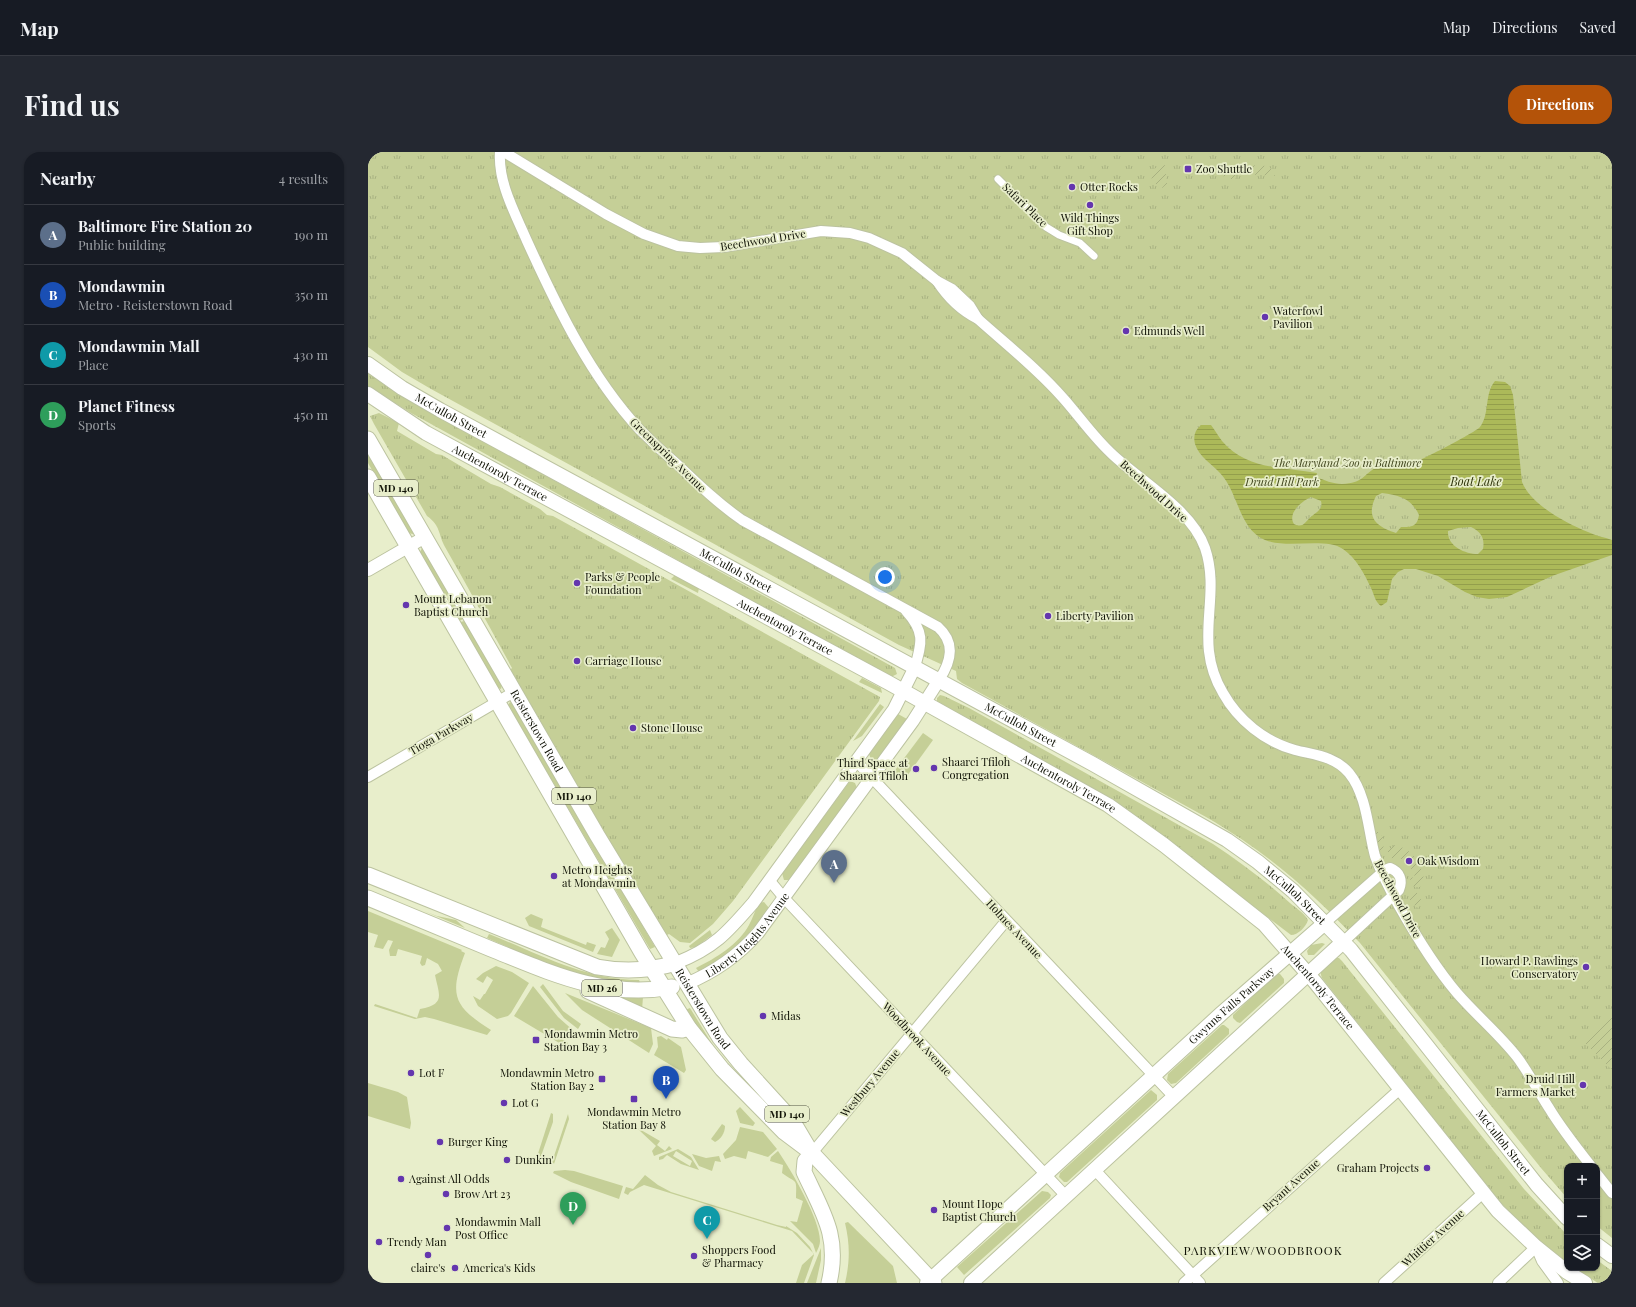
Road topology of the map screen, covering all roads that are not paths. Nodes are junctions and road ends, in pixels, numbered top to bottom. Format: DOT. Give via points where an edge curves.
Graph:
graph roads {
  1 [pos="500,152"];
  2 [pos="504,152"];
  3 [pos="998,178"];
  4 [pos="1094,256"];
  5 [pos="368,364"];
  6 [pos="368,394"];
  7 [pos="368,439"];
  8 [pos="368,477"];
  9 [pos="425,537"];
  10 [pos="408,546"];
  11 [pos="368,570"];
  12 [pos="902,607"];
  13 [pos="915,667"];
  14 [pos="939,680"];
  15 [pos="904,691"];
  16 [pos="514,692"];
  17 [pos="498,701"];
  18 [pos="925,704"];
  19 [pos="856,761"];
  20 [pos="368,777"];
  21 [pos="872,777"];
  22 [pos="1382,872"];
  23 [pos="368,875"];
  24 [pos="770,881"];
  25 [pos="1394,896"];
  26 [pos="368,898"];
  27 [pos="785,899"];
  28 [pos="1006,921"];
  29 [pos="1326,922"];
  30 [pos="1343,942"];
  31 [pos="1290,952"];
  32 [pos="676,964"];
  33 [pos="652,969"];
  34 [pos="543,970"];
  35 [pos="1308,973"];
  36 [pos="686,984"];
  37 [pos="664,988"];
  38 [pos="689,1028"];
  39 [pos="912,1033"];
  40 [pos="1152,1076"];
  41 [pos="1400,1089"];
  42 [pos="1173,1096"];
  43 [pos="812,1153"];
  44 [pos="1588,1163"];
  45 [pos="1094,1169"];
  46 [pos="1046,1175"];
  47 [pos="1600,1178"];
  48 [pos="1483,1193"];
  49 [pos="1612,1193"];
  50 [pos="1065,1195"];
  51 [pos="1564,1215"];
  52 [pos="1536,1247"];
  53 [pos="1600,1247"];
  54 [pos="1612,1256"];
  55 [pos="1192,1275"];
  56 [pos="930,1282"];
  57 [pos="829,1283"];
  58 [pos="971,1283"];
  59 [pos="1184,1283"];
  60 [pos="1200,1283"];
  61 [pos="1384,1283"];
  62 [pos="1498,1283"];
  63 [pos="1558,1283"];
  64 [pos="1585,1283"];
  1 -- 12 [label="street, Greenspring Avenue" via="501,174 510,202 561,312 607,388 641,430 709,495 742,520"];
  2 -- 22 [label="street, Beechwood Drive" via="606,214 644,234 678,246 724,247 821,231 850,233 869,238 902,253 937,281 955,304 978,319 1047,381 1114,456 1168,501 1192,525 1205,547 1208,560 1210,592 1207,648 1222,693 1262,735 1278,744 1328,758 1349,773 1362,799 1375,856"];
  3 -- 4 [label="street, Safari Place" via="1046,227 1080,243"];
  5 -- 13 [label="main road, McCulloh Street" via="440,410"];
  6 -- 15 [label="main road, Auchentoroly Terrace" via="426,433"];
  7 -- 9 [label="main road, Reisterstown Road / MD 140"];
  8 -- 10 [label="main road, Reisterstown Road / MD 140"];
  9 -- 10 [label="street"];
  9 -- 16 [label="main road, Reisterstown Road / MD 140"];
  10 -- 11 [label="street"];
  10 -- 17 [label="main road, Reisterstown Road / MD 140"];
  12 -- 13 [label="street, Greenspring Avenue" via="915,622 920,634 920,649"];
  12 -- 14 [label="street, Greenspring Avenue" via="935,625 947,638 950,660"];
  13 -- 14 [label="main road, McCulloh Street"];
  13 -- 15 [label="street, Liberty Heights Avenue"];
  14 -- 18 [label="street, Liberty Heights Avenue"];
  14 -- 29 [label="main road, McCulloh Street" via="1227,840 1276,876"];
  15 -- 18 [label="main road, Auchentoroly Terrace"];
  15 -- 19 [label="street, Liberty Heights Avenue"];
  16 -- 17 [label="street, Tioga Parkway"];
  16 -- 32 [label="main road, Reisterstown Road / MD 140" via="634,900"];
  17 -- 20 [label="street, Tioga Parkway"];
  17 -- 33 [label="main road, Reisterstown Road / MD 140"];
  18 -- 21 [label="street, Liberty Heights Avenue"];
  18 -- 31 [label="main road, Auchentoroly Terrace" via="1120,813 1264,924"];
  19 -- 21 [label="street, Holmes Avenue"];
  19 -- 24 [label="street, Liberty Heights Avenue"];
  21 -- 27 [label="street, Liberty Heights Avenue"];
  21 -- 28 [label="street, Holmes Avenue"];
  22 -- 25 [label="street, Beechwood Drive"];
  22 -- 25 [label="street" via="1390,868 1400,877 1401,886"];
  22 -- 29 [label="street, Gwynns Falls Parkway"];
  23 -- 33 [label="main road, Liberty Heights Avenue / MD 26" via="597,967 622,970"];
  24 -- 27 [label="street, Woodbrook Avenue"];
  24 -- 32 [label="street, Liberty Heights Avenue" via="723,937 704,951"];
  25 -- 30 [label="street"];
  25 -- 44 [label="street, Beechwood Drive" via="1435,964 1454,990 1516,1056"];
  26 -- 34 [label="main road, Liberty Heights Avenue / MD 26"];
  27 -- 36 [label="street, Liberty Heights Avenue" via="758,934 736,956 713,972"];
  27 -- 39 [label="street, Woodbrook Avenue"];
  28 -- 39 [label="street, Westbury Avenue"];
  28 -- 40 [label="street, Holmes Avenue"];
  29 -- 30 [label="main road, McCulloh Street"];
  29 -- 31 [label="main road, Gwynns Falls Parkway"];
  30 -- 35 [label="main road"];
  30 -- 51 [label="main road, McCulloh Street" via="1537,1185"];
  31 -- 35 [label="main road, Auchentoroly Terrace"];
  31 -- 40 [label="main road, Gwynns Falls Parkway"];
  32 -- 33 [label="main road, Liberty Heights Avenue / MD 26"];
  32 -- 36 [label="main road, Reisterstown Road / MD 140"];
  33 -- 37 [label="main road, Reisterstown Road / MD 140"];
  34 -- 37 [label="main road, Liberty Heights Avenue / MD 26" via="608,989"];
  34 -- 38 [label="main road" via="672,1029"];
  35 -- 41 [label="main road, Auchentoroly Terrace"];
  35 -- 42 [label="main road"];
  36 -- 37 [label="main road, Liberty Heights Avenue / MD 26"];
  36 -- 43 [label="main road, Reisterstown Road / MD 140" via="720,1038 792,1120"];
  37 -- 38 [label="main road, Reisterstown Road / MD 140"];
  38 -- 43 [label="main road, Reisterstown Road / MD 140" via="722,1069 784,1132"];
  39 -- 43 [label="street, Westbury Avenue"];
  39 -- 46 [label="street, Woodbrook Avenue"];
  40 -- 42 [label="street, Holmes Avenue"];
  40 -- 46 [label="main road, Gwynns Falls Parkway"];
  41 -- 48 [label="main road, Auchentoroly Terrace"];
  41 -- 55 [label="street, Bryant Avenue"];
  42 -- 45 [label="main road"];
  43 -- 56 [label="main road, Reisterstown Road / MD 140"];
  43 -- 57 [label="main road" via="805,1161 804,1172 832,1236 834,1259"];
  45 -- 50 [label="main road"];
  45 -- 55 [label="street"];
  46 -- 50 [label="street, Woodbrook Avenue"];
  46 -- 56 [label="main road, Gwynns Falls Parkway"];
  47 -- 49 [label="street"];
  48 -- 52 [label="main road, Auchentoroly Terrace"];
  48 -- 61 [label="street, Whittier Avenue"];
  50 -- 58 [label="main road"];
  52 -- 62 [label="street"];
  52 -- 63 [label="street, Auchentoroly Terrace" via="1542,1261"];
  52 -- 64 [label="main road"];
  53 -- 54 [label="main road"];
  55 -- 59 [label="street, Bryant Avenue"];
  55 -- 60 [label="street"];
}
